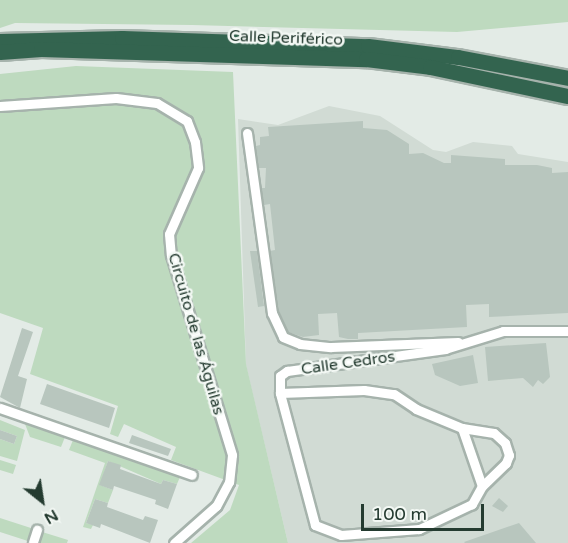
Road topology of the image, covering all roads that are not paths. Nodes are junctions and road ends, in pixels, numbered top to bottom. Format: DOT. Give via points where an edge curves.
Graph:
graph roads {
  1 [pos="0,41"];
  2 [pos="0,52"];
  3 [pos="568,78"];
  4 [pos="568,96"];
  5 [pos="0,106"];
  6 [pos="247,133"];
  7 [pos="568,331"];
  8 [pos="466,341"];
  9 [pos="280,393"];
  10 [pos="0,408"];
  11 [pos="462,428"];
  12 [pos="192,475"];
  13 [pos="482,486"];
  14 [pos="37,530"];
  15 [pos="33,542"];
  16 [pos="174,543"];
  1 -- 3 [label="highway, Calle Periférico" via="122,38 368,46 458,57"];
  2 -- 4 [label="highway, Calle Periférico" via="41,49 366,59 430,67"];
  5 -- 16 [label="street, Circuito de las Águilas" via="116,98 157,103 187,121 195,142 198,168 169,234 171,255 232,455 229,482 216,506"];
  6 -- 8 [label="street" via="272,313 283,337 300,344 331,347"];
  7 -- 8 [label="street, Calle Cedros" via="503,331"];
  8 -- 9 [label="street, Calle Cedros" via="445,349 287,371 280,376"];
  9 -- 11 [label="street" via="364,390 393,394 416,409"];
  9 -- 13 [label="street" via="315,525 342,535 419,530 472,504"];
  10 -- 12 [label="street"];
  11 -- 13 [label="street"];
  11 -- 13 [label="street" via="494,432 509,454 506,463"];
  14 -- 15 [label="street"];
}
